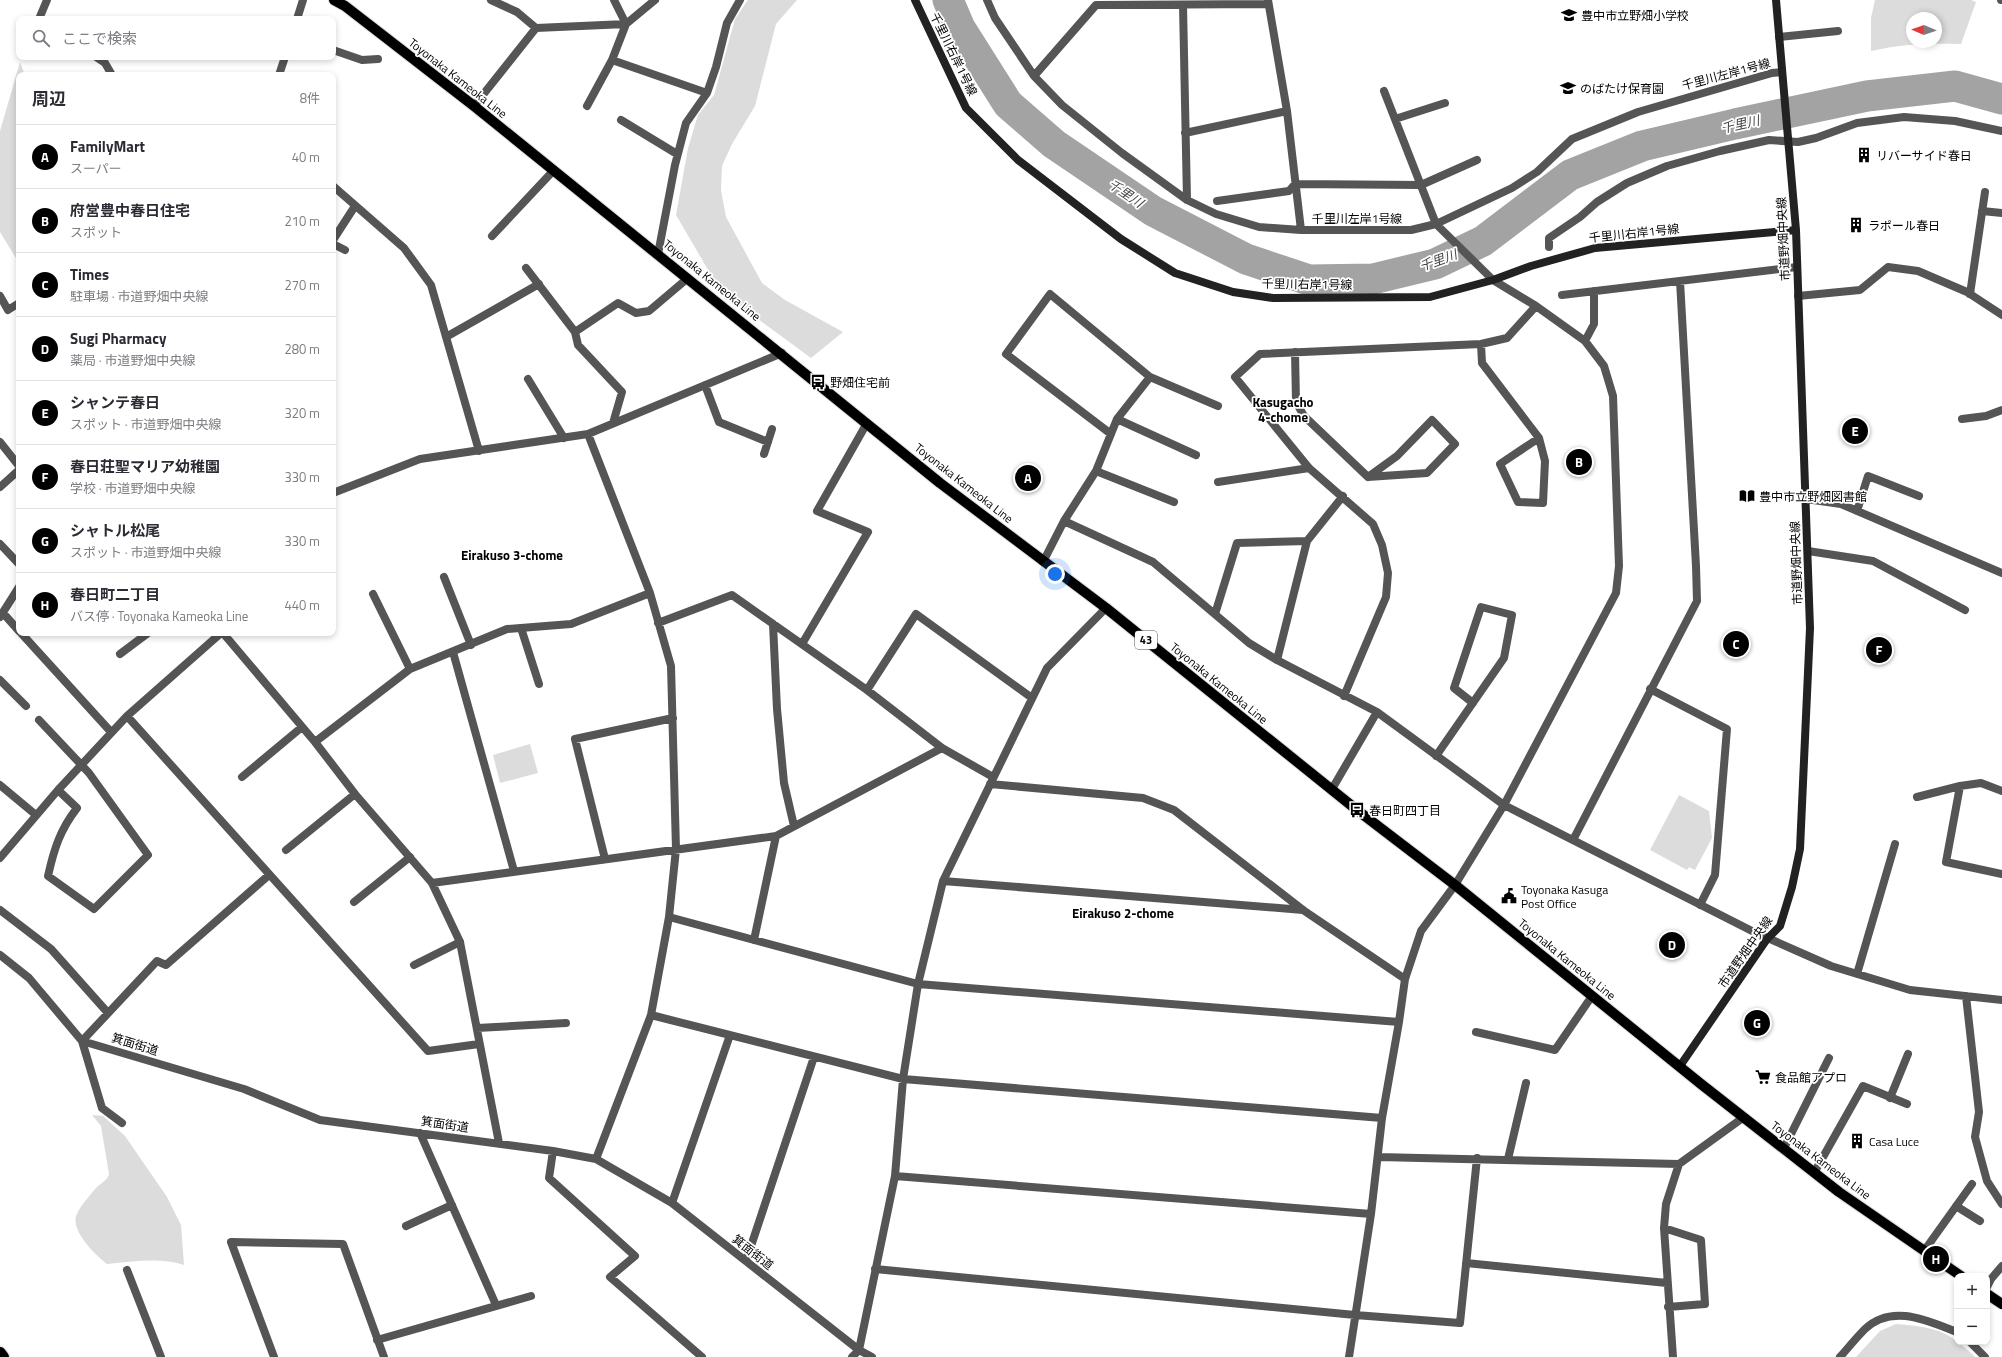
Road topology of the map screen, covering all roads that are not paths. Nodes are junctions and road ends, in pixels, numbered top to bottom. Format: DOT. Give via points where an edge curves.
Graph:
graph roads {
  1 [pos="47,0"];
  2 [pos="303,0"];
  3 [pos="334,0"];
  4 [pos="491,0"];
  5 [pos="614,0"];
  6 [pos="655,0"];
  7 [pos="740,0"];
  8 [pos="914,0"];
  9 [pos="987,0"];
  10 [pos="1776,0"];
  11 [pos="1268,2"];
  12 [pos="1183,5"];
  13 [pos="40,16"];
  14 [pos="298,16"];
  15 [pos="626,24"];
  16 [pos="536,28"];
  17 [pos="1838,31"];
  18 [pos="1779,37"];
  19 [pos="336,51"];
  20 [pos="378,59"];
  21 [pos="100,60"];
  22 [pos="284,60"];
  23 [pos="612,60"];
  24 [pos="110,72"];
  25 [pos="280,72"];
  26 [pos="1034,76"];
  27 [pos="1782,76"];
  28 [pos="1384,91"];
  29 [pos="707,93"];
  30 [pos="1445,103"];
  31 [pos="474,106"];
  32 [pos="587,106"];
  33 [pos="1287,111"];
  34 [pos="1395,118"];
  35 [pos="621,120"];
  36 [pos="2002,131"];
  37 [pos="1185,133"];
  38 [pos="1788,137"];
  39 [pos="678,154"];
  40 [pos="1477,160"];
  41 [pos="554,170"];
  42 [pos="1296,184"];
  43 [pos="1421,185"];
  44 [pos="336,189"];
  45 [pos="1985,192"];
  46 [pos="1187,200"];
  47 [pos="1218,201"];
  48 [pos="355,206"];
  49 [pos="1982,211"];
  50 [pos="2002,213"];
  51 [pos="1436,224"];
  52 [pos="1301,230"];
  53 [pos="1796,230"];
  54 [pos="336,235"];
  55 [pos="492,236"];
  56 [pos="336,246"];
  57 [pos="1549,247"];
  58 [pos="345,250"];
  59 [pos="658,254"];
  60 [pos="1797,267"];
  61 [pos="526,268"];
  62 [pos="688,278"];
  63 [pos="1493,280"];
  64 [pos="1680,281"];
  65 [pos="538,284"];
  66 [pos="1594,291"];
  67 [pos="1970,294"];
  68 [pos="1562,295"];
  69 [pos="0,296"];
  70 [pos="1798,296"];
  71 [pos="16,305"];
  72 [pos="1536,306"];
  73 [pos="2002,315"];
  74 [pos="575,332"];
  75 [pos="446,337"];
  76 [pos="1585,341"];
  77 [pos="1481,344"];
  78 [pos="1296,352"];
  79 [pos="782,353"];
  80 [pos="1150,377"];
  81 [pos="528,379"];
  82 [pos="705,385"];
  83 [pos="1218,406"];
  84 [pos="2002,410"];
  85 [pos="1117,419"];
  86 [pos="1962,419"];
  87 [pos="613,423"];
  88 [pos="867,423"];
  89 [pos="772,429"];
  90 [pos="588,434"];
  91 [pos="1111,434"];
  92 [pos="564,438"];
  93 [pos="1539,438"];
  94 [pos="0,442"];
  95 [pos="768,442"];
  96 [pos="479,451"];
  97 [pos="764,454"];
  98 [pos="1196,455"];
  99 [pos="16,462"];
  100 [pos="1309,468"];
  101 [pos="1096,471"];
  102 [pos="16,473"];
  103 [pos="1368,477"];
  104 [pos="1218,482"];
  105 [pos="0,487"];
  106 [pos="336,492"];
  107 [pos="1343,496"];
  108 [pos="1919,496"];
  109 [pos="1806,498"];
  110 [pos="1174,502"];
  111 [pos="1857,511"];
  112 [pos="1064,521"];
  113 [pos="1307,541"];
  114 [pos="0,544"];
  115 [pos="1808,551"];
  116 [pos="16,561"];
  117 [pos="1043,562"];
  118 [pos="2002,573"];
  119 [pos="444,577"];
  120 [pos="16,592"];
  121 [pos="650,593"];
  122 [pos="374,594"];
  123 [pos="1106,608"];
  124 [pos="1965,610"];
  125 [pos="1215,614"];
  126 [pos="2,615"];
  127 [pos="658,623"];
  128 [pos="773,624"];
  129 [pos="16,627"];
  130 [pos="521,628"];
  131 [pos="24,636"];
  132 [pos="144,636"];
  133 [pos="219,636"];
  134 [pos="225,636"];
  135 [pos="802,644"];
  136 [pos="471,645"];
  137 [pos="453,652"];
  138 [pos="120,654"];
  139 [pos="1277,660"];
  140 [pos="410,669"];
  141 [pos="0,680"];
  142 [pos="539,684"];
  143 [pos="1650,689"];
  144 [pos="867,690"];
  145 [pos="1344,696"];
  146 [pos="1032,698"];
  147 [pos="1473,703"];
  148 [pos="26,706"];
  149 [pos="1377,712"];
  150 [pos="127,716"];
  151 [pos="673,718"];
  152 [pos="39,720"];
  153 [pos="302,727"];
  154 [pos="111,732"];
  155 [pos="315,742"];
  156 [pos="942,748"];
  157 [pos="1436,756"];
  158 [pos="81,765"];
  159 [pos="242,777"];
  160 [pos="991,781"];
  161 [pos="0,784"];
  162 [pos="1960,786"];
  163 [pos="1332,789"];
  164 [pos="58,790"];
  165 [pos="2002,791"];
  166 [pos="355,794"];
  167 [pos="1917,798"];
  168 [pos="1504,805"];
  169 [pos="36,815"];
  170 [pos="794,826"];
  171 [pos="776,836"];
  172 [pos="1573,840"];
  173 [pos="1895,844"];
  174 [pos="676,849"];
  175 [pos="286,850"];
  176 [pos="410,857"];
  177 [pos="0,858"];
  178 [pos="605,859"];
  179 [pos="514,872"];
  180 [pos="2002,874"];
  181 [pos="269,875"];
  182 [pos="943,881"];
  183 [pos="432,883"];
  184 [pos="1454,885"];
  185 [pos="354,902"];
  186 [pos="1700,905"];
  187 [pos="0,910"];
  188 [pos="1303,910"];
  189 [pos="669,917"];
  190 [pos="1767,939"];
  191 [pos="754,940"];
  192 [pos="460,942"];
  193 [pos="0,955"];
  194 [pos="414,965"];
  195 [pos="1857,974"];
  196 [pos="1405,980"];
  197 [pos="918,984"];
  198 [pos="1592,996"];
  199 [pos="1966,996"];
  200 [pos="2002,1000"];
  201 [pos="108,1013"];
  202 [pos="651,1015"];
  203 [pos="1400,1022"];
  204 [pos="566,1023"];
  205 [pos="477,1028"];
  206 [pos="1476,1032"];
  207 [pos="730,1035"];
  208 [pos="82,1041"];
  209 [pos="479,1044"];
  210 [pos="1908,1054"];
  211 [pos="814,1057"];
  212 [pos="1829,1058"];
  213 [pos="1680,1066"];
  214 [pos="903,1079"];
  215 [pos="1526,1083"];
  216 [pos="1890,1098"];
  217 [pos="1908,1104"];
  218 [pos="1744,1117"];
  219 [pos="1382,1118"];
  220 [pos="122,1123"];
  221 [pos="420,1133"];
  222 [pos="500,1143"];
  223 [pos="1784,1148"];
  224 [pos="553,1151"];
  225 [pos="1378,1157"];
  226 [pos="1477,1158"];
  227 [pos="596,1159"];
  228 [pos="1508,1159"];
  229 [pos="1679,1164"];
  230 [pos="1814,1173"];
  231 [pos="895,1176"];
  232 [pos="1972,1184"];
  233 [pos="672,1203"];
  234 [pos="2002,1204"];
  235 [pos="452,1205"];
  236 [pos="1956,1206"];
  237 [pos="1371,1214"];
  238 [pos="1980,1221"];
  239 [pos="406,1226"];
  240 [pos="1664,1228"];
  241 [pos="1924,1251"];
  242 [pos="746,1261"];
  243 [pos="1466,1263"];
  244 [pos="2002,1266"];
  245 [pos="875,1269"];
  246 [pos="127,1270"];
  247 [pos="1957,1273"];
  248 [pos="1990,1281"];
  249 [pos="1667,1283"];
  250 [pos="531,1296"];
  251 [pos="1990,1296"];
  252 [pos="2002,1304"];
  253 [pos="496,1305"];
  254 [pos="1668,1308"];
  255 [pos="1355,1315"];
  256 [pos="1954,1331"];
  257 [pos="377,1340"];
  258 [pos="1973,1345"];
  259 [pos="858,1350"];
  260 [pos="0,1353"];
  261 [pos="3,1357"];
  262 [pos="161,1357"];
  263 [pos="274,1357"];
  264 [pos="384,1357"];
  265 [pos="702,1357"];
  266 [pos="852,1357"];
  267 [pos="872,1357"];
  268 [pos="1349,1357"];
  269 [pos="1673,1357"];
  270 [pos="1840,1357"];
  271 [pos="1985,1357"];
  1 -- 13 [label="street"];
  2 -- 14 [label="street"];
  3 -- 31 [label="main road, Toyonaka Kameoka Line / 43"];
  4 -- 16 [label="street" via="517,12"];
  5 -- 15 [label="street"];
  6 -- 15 [label="street"];
  7 -- 29 [label="street" via="727,24"];
  8 -- 63 [label="street, 千里川右岸1号線" via="966,108 1018,160 1121,239 1175,273 1233,292 1273,298 1430,297"];
  9 -- 26 [label="street, 千里川左岸1号線" via="995,18"];
  10 -- 18 [label="street, 市道野畑中央線"];
  11 -- 12 [label="street"];
  11 -- 33 [label="street"];
  12 -- 26 [label="street" via="1096,5"];
  12 -- 37 [label="street"];
  15 -- 16 [label="street"];
  15 -- 23 [label="street"];
  16 -- 31 [label="street"];
  17 -- 18 [label="street"];
  18 -- 27 [label="street, 市道野畑中央線"];
  19 -- 20 [label="street" via="362,60"];
  21 -- 24 [label="street"];
  22 -- 25 [label="street"];
  23 -- 29 [label="street"];
  23 -- 32 [label="street"];
  26 -- 46 [label="street, 千里川左岸1号線" via="1068,110"];
  27 -- 38 [label="street, 市道野畑中央線"];
  27 -- 51 [label="street, 千里川左岸1号線" via="1772,73 1638,112 1572,139 1537,172 1512,188"];
  28 -- 34 [label="street"];
  29 -- 39 [label="street" via="686,123"];
  30 -- 34 [label="street"];
  31 -- 41 [label="main road, Toyonaka Kameoka Line / 43"];
  33 -- 37 [label="street"];
  33 -- 42 [label="street"];
  34 -- 43 [label="street"];
  35 -- 39 [label="street"];
  36 -- 38 [label="street, 千里川右岸1号線" via="1955,121 1904,117 1857,124 1798,142"];
  37 -- 46 [label="street"];
  38 -- 53 [label="street, 市道野畑中央線"];
  38 -- 57 [label="street, 千里川右岸1号線" via="1720,151 1627,183 1549,238"];
  39 -- 59 [label="street"];
  40 -- 43 [label="street"];
  41 -- 55 [label="street"];
  41 -- 59 [label="main road, Toyonaka Kameoka Line / 43"];
  42 -- 43 [label="street"];
  42 -- 47 [label="street" via="1289,190"];
  42 -- 52 [label="street"];
  43 -- 51 [label="street"];
  44 -- 48 [label="street"];
  45 -- 49 [label="street"];
  46 -- 52 [label="street, 千里川左岸1号線" via="1216,214 1259,227"];
  48 -- 54 [label="street"];
  48 -- 75 [label="street" via="404,248 431,285"];
  49 -- 50 [label="street"];
  49 -- 67 [label="street"];
  51 -- 52 [label="street, 千里川左岸1号線" via="1411,230"];
  51 -- 63 [label="street"];
  53 -- 60 [label="street, 市道野畑中央線"];
  53 -- 63 [label="street, 千里川右岸1号線" via="1595,248"];
  56 -- 58 [label="street"];
  59 -- 62 [label="main road, Toyonaka Kameoka Line / 43"];
  60 -- 64 [label="street"];
  60 -- 70 [label="street, 市道野畑中央線"];
  61 -- 65 [label="street"];
  62 -- 74 [label="street" via="649,311 636,313 618,303"];
  62 -- 79 [label="main road, Toyonaka Kameoka Line / 43"];
  63 -- 72 [label="street"];
  64 -- 66 [label="street"];
  64 -- 143 [label="street" via="1697,601"];
  65 -- 74 [label="street"];
  65 -- 75 [label="street"];
  66 -- 68 [label="street"];
  66 -- 76 [label="street" via="1594,324"];
  67 -- 70 [label="street" via="1918,271 1888,267 1860,290"];
  67 -- 73 [label="street"];
  69 -- 71 [label="street" via="8,310"];
  70 -- 109 [label="street, 市道野畑中央線"];
  72 -- 76 [label="street"];
  72 -- 77 [label="street" via="1507,338"];
  74 -- 87 [label="street" via="578,345 622,392"];
  75 -- 96 [label="street"];
  76 -- 168 [label="street" via="1604,366 1613,396 1619,566 1616,592"];
  77 -- 78 [label="street"];
  77 -- 93 [label="street" via="1482,363"];
  78 -- 100 [label="street" via="1260,354 1235,377"];
  78 -- 103 [label="street" via="1296,402 1304,416"];
  79 -- 82 [label="street"];
  79 -- 88 [label="main road, Toyonaka Kameoka Line / 43"];
  80 -- 83 [label="street"];
  80 -- 85 [label="street"];
  80 -- 91 [label="street" via="1050,294 1006,354"];
  81 -- 92 [label="street"];
  82 -- 87 [label="street"];
  82 -- 95 [label="street" via="719,422"];
  84 -- 86 [label="street" via="1986,416"];
  85 -- 91 [label="street"];
  85 -- 98 [label="street"];
  87 -- 90 [label="street"];
  88 -- 117 [label="main road, Toyonaka Kameoka Line / 43"];
  88 -- 135 [label="street" via="817,511 868,532"];
  89 -- 95 [label="street"];
  90 -- 92 [label="street"];
  90 -- 121 [label="street"];
  91 -- 101 [label="street"];
  92 -- 96 [label="street"];
  93 -- 93 [label="street" via="1545,461 1543,503 1518,502 1500,464"];
  94 -- 99 [label="street"];
  95 -- 97 [label="street"];
  96 -- 106 [label="street" via="420,458"];
  100 -- 104 [label="street"];
  100 -- 107 [label="street"];
  101 -- 110 [label="street"];
  101 -- 112 [label="street"];
  102 -- 105 [label="street"];
  103 -- 103 [label="street" via="1398,456 1432,420 1455,444 1427,473"];
  107 -- 113 [label="street"];
  107 -- 145 [label="street" via="1373,524 1382,544 1388,573 1386,597"];
  108 -- 111 [label="street" via="1868,476"];
  109 -- 111 [label="street" via="1841,504"];
  109 -- 115 [label="street, 市道野畑中央線"];
  111 -- 118 [label="street"];
  112 -- 117 [label="street"];
  112 -- 125 [label="street" via="1153,562"];
  113 -- 125 [label="street" via="1237,543"];
  113 -- 139 [label="street"];
  114 -- 116 [label="street"];
  115 -- 124 [label="street" via="1873,561"];
  115 -- 190 [label="street, 市道野畑中央線" via="1810,628 1800,849 1780,926"];
  117 -- 123 [label="main road, Toyonaka Kameoka Line / 43"];
  119 -- 136 [label="street"];
  120 -- 126 [label="street"];
  121 -- 127 [label="street"];
  121 -- 130 [label="street" via="571,624"];
  122 -- 140 [label="street"];
  123 -- 146 [label="street" via="1047,668"];
  123 -- 163 [label="main road, Toyonaka Kameoka Line / 43"];
  125 -- 139 [label="street" via="1249,643"];
  126 -- 129 [label="street"];
  127 -- 128 [label="street" via="732,595"];
  127 -- 151 [label="street" via="671,666"];
  128 -- 135 [label="street"];
  128 -- 170 [label="street" via="784,783"];
  130 -- 136 [label="street" via="507,629"];
  130 -- 142 [label="street"];
  131 -- 154 [label="street"];
  132 -- 138 [label="street"];
  133 -- 150 [label="street"];
  134 -- 153 [label="street"];
  135 -- 144 [label="street"];
  136 -- 137 [label="street"];
  137 -- 140 [label="street"];
  137 -- 179 [label="street"];
  139 -- 145 [label="street"];
  140 -- 155 [label="street"];
  141 -- 148 [label="street"];
  143 -- 172 [label="street"];
  143 -- 186 [label="street" via="1727,729 1715,876"];
  144 -- 146 [label="street" via="916,614"];
  144 -- 156 [label="street"];
  145 -- 149 [label="street"];
  146 -- 160 [label="street"];
  147 -- 147 [label="street" via="1504,658 1512,614 1481,607 1454,688"];
  147 -- 157 [label="street"];
  149 -- 157 [label="street"];
  149 -- 163 [label="street"];
  150 -- 154 [label="street"];
  150 -- 181 [label="street"];
  151 -- 174 [label="street"];
  151 -- 178 [label="street" via="575,739"];
  152 -- 158 [label="street"];
  153 -- 155 [label="street"];
  153 -- 159 [label="street"];
  154 -- 158 [label="street"];
  155 -- 166 [label="street"];
  156 -- 160 [label="street"];
  156 -- 170 [label="street"];
  157 -- 168 [label="street"];
  158 -- 164 [label="street"];
  158 -- 164 [label="street" via="148,855 94,910 48,876 53,853 64,826 77,808"];
  160 -- 182 [label="street"];
  160 -- 188 [label="street" via="1143,798 1174,810"];
  161 -- 169 [label="street"];
  162 -- 165 [label="street" via="1981,782"];
  162 -- 167 [label="street"];
  162 -- 180 [label="street" via="1946,862"];
  163 -- 184 [label="main road, Toyonaka Kameoka Line / 43"];
  164 -- 169 [label="street"];
  166 -- 175 [label="street"];
  166 -- 176 [label="street"];
  168 -- 172 [label="street"];
  168 -- 184 [label="street"];
  169 -- 177 [label="street"];
  170 -- 171 [label="street"];
  171 -- 174 [label="street"];
  171 -- 191 [label="street"];
  172 -- 186 [label="street"];
  173 -- 195 [label="street"];
  174 -- 178 [label="street"];
  174 -- 189 [label="street"];
  176 -- 183 [label="street"];
  176 -- 185 [label="street"];
  178 -- 179 [label="street"];
  179 -- 183 [label="street"];
  181 -- 201 [label="street" via="166,965 157,961"];
  181 -- 209 [label="street" via="428,1051"];
  182 -- 188 [label="street"];
  182 -- 197 [label="street"];
  183 -- 192 [label="street"];
  184 -- 196 [label="street" via="1421,931"];
  184 -- 198 [label="main road, Toyonaka Kameoka Line / 43"];
  186 -- 190 [label="street"];
  187 -- 201 [label="street" via="51,949"];
  188 -- 196 [label="street"];
  189 -- 191 [label="street"];
  189 -- 202 [label="street"];
  190 -- 195 [label="street"];
  190 -- 213 [label="street, 市道野畑中央線"];
  191 -- 197 [label="street"];
  192 -- 194 [label="street"];
  192 -- 205 [label="street"];
  193 -- 208 [label="street" via="29,978"];
  195 -- 199 [label="street" via="1910,990"];
  196 -- 203 [label="street"];
  197 -- 203 [label="street"];
  197 -- 214 [label="street"];
  198 -- 206 [label="street" via="1555,1050"];
  198 -- 213 [label="main road, Toyonaka Kameoka Line / 43"];
  199 -- 200 [label="street"];
  199 -- 234 [label="street" via="1979,1112 1975,1137 1987,1181"];
  201 -- 208 [label="street"];
  202 -- 207 [label="street"];
  202 -- 227 [label="street"];
  203 -- 219 [label="street"];
  204 -- 205 [label="street"];
  205 -- 209 [label="street"];
  207 -- 211 [label="street"];
  207 -- 233 [label="street"];
  208 -- 220 [label="street" via="102,1108"];
  208 -- 221 [label="street, 箕面街道" via="244,1089 320,1120"];
  209 -- 222 [label="street"];
  210 -- 216 [label="street"];
  211 -- 214 [label="street"];
  211 -- 242 [label="street"];
  212 -- 223 [label="street"];
  213 -- 218 [label="main road, Toyonaka Kameoka Line / 43"];
  214 -- 219 [label="street"];
  214 -- 231 [label="street"];
  215 -- 228 [label="street"];
  216 -- 217 [label="street"];
  216 -- 230 [label="street" via="1863,1086"];
  218 -- 223 [label="main road, Toyonaka Kameoka Line / 43"];
  218 -- 229 [label="street"];
  219 -- 225 [label="street"];
  221 -- 222 [label="street, 箕面街道"];
  221 -- 235 [label="street"];
  222 -- 224 [label="street, 箕面街道"];
  223 -- 230 [label="main road, Toyonaka Kameoka Line / 43"];
  224 -- 227 [label="street, 箕面街道"];
  224 -- 265 [label="street" via="548,1178 635,1256 610,1277"];
  225 -- 226 [label="street"];
  225 -- 237 [label="street"];
  226 -- 228 [label="street"];
  226 -- 243 [label="street"];
  227 -- 233 [label="street, 箕面街道"];
  228 -- 229 [label="street"];
  229 -- 240 [label="street" via="1666,1204"];
  230 -- 241 [label="main road, Toyonaka Kameoka Line / 43"];
  231 -- 237 [label="street"];
  231 -- 245 [label="street"];
  232 -- 236 [label="street"];
  233 -- 242 [label="street, 箕面街道"];
  235 -- 239 [label="street"];
  235 -- 253 [label="street"];
  236 -- 238 [label="street"];
  236 -- 241 [label="street"];
  237 -- 255 [label="street"];
  240 -- 249 [label="street"];
  240 -- 254 [label="street" via="1701,1240 1705,1304"];
  241 -- 247 [label="main road, Toyonaka Kameoka Line / 43"];
  242 -- 259 [label="street, 箕面街道"];
  243 -- 249 [label="street"];
  243 -- 255 [label="street" via="1460,1323"];
  244 -- 248 [label="street"];
  245 -- 255 [label="street"];
  245 -- 259 [label="street"];
  246 -- 262 [label="street"];
  249 -- 254 [label="street"];
  250 -- 253 [label="street"];
  251 -- 252 [label="main road"];
  253 -- 257 [label="street"];
  254 -- 269 [label="street"];
  255 -- 268 [label="street"];
  256 -- 270 [label="street" via="1920,1318 1890,1315 1866,1328"];
  257 -- 263 [label="street" via="343,1244 231,1242"];
  257 -- 264 [label="street"];
  258 -- 271 [label="street"];
  259 -- 266 [label="street"];
  259 -- 267 [label="street, 箕面街道"];
  260 -- 261 [label="highway"];
}
